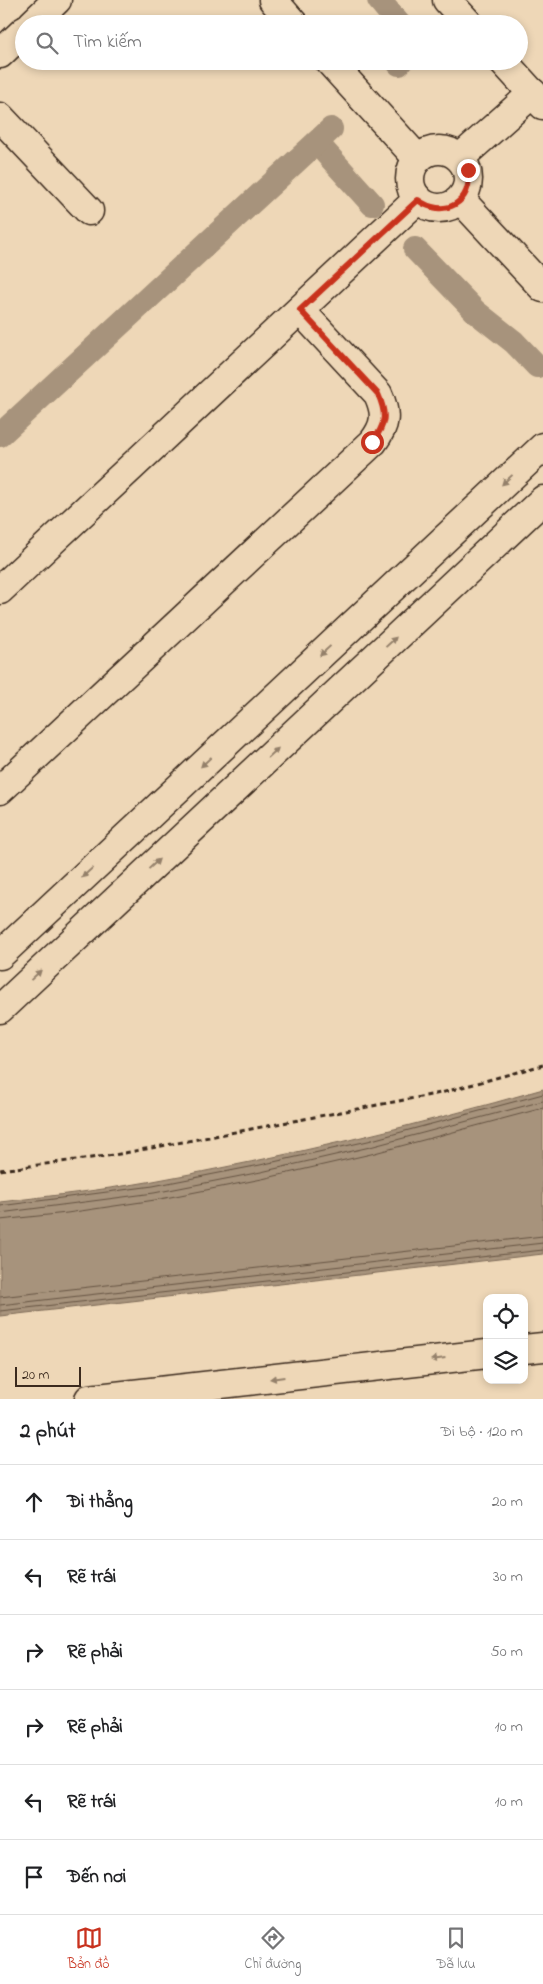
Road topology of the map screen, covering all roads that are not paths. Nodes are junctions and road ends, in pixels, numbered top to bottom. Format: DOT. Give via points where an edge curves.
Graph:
graph roads {
  1 [pos="57,0"];
  2 [pos="272,0"];
  3 [pos="447,0"];
  4 [pos="41,15"];
  5 [pos="286,15"];
  6 [pos="461,15"];
  7 [pos="15,40"];
  8 [pos="0,54"];
  9 [pos="337,70"];
  10 [pos="511,70"];
  11 [pos="538,99"];
  12 [pos="0,117"];
  13 [pos="460,158"];
  14 [pos="418,159"];
  15 [pos="418,200"];
  16 [pos="461,200"];
  17 [pos="89,211"];
  18 [pos="543,288"];
  19 [pos="300,310"];
  20 [pos="543,447"];
  21 [pos="543,500"];
  22 [pos="0,590"];
  23 [pos="0,790"];
  24 [pos="0,954"];
  25 [pos="0,1008"];
  26 [pos="543,1347"];
  27 [pos="528,1349"];
  28 [pos="483,1354"];
  29 [pos="89,1399"];
  1 -- 4 [label="street"];
  2 -- 5 [label="street"];
  3 -- 6 [label="street"];
  7 -- 8 [label="street"];
  9 -- 14 [label="street"];
  10 -- 11 [label="street"];
  11 -- 13 [label="street"];
  12 -- 17 [label="street"];
  13 -- 14 [label="street" via="452,152 438,150"];
  13 -- 16 [label="street" via="468,170 469,180"];
  14 -- 15 [label="street" via="410,177 410,185"];
  15 -- 16 [label="street" via="436,209"];
  15 -- 19 [label="street"];
  16 -- 18 [label="street"];
  19 -- 22 [label="street"];
  19 -- 23 [label="street" via="378,394 384,418 380,432"];
  20 -- 24 [label="street, one-way"];
  25 -- 21 [label="street, one-way"];
  26 -- 27 [label="street"];
  28 -- 29 [label="street, one-way"];
}
